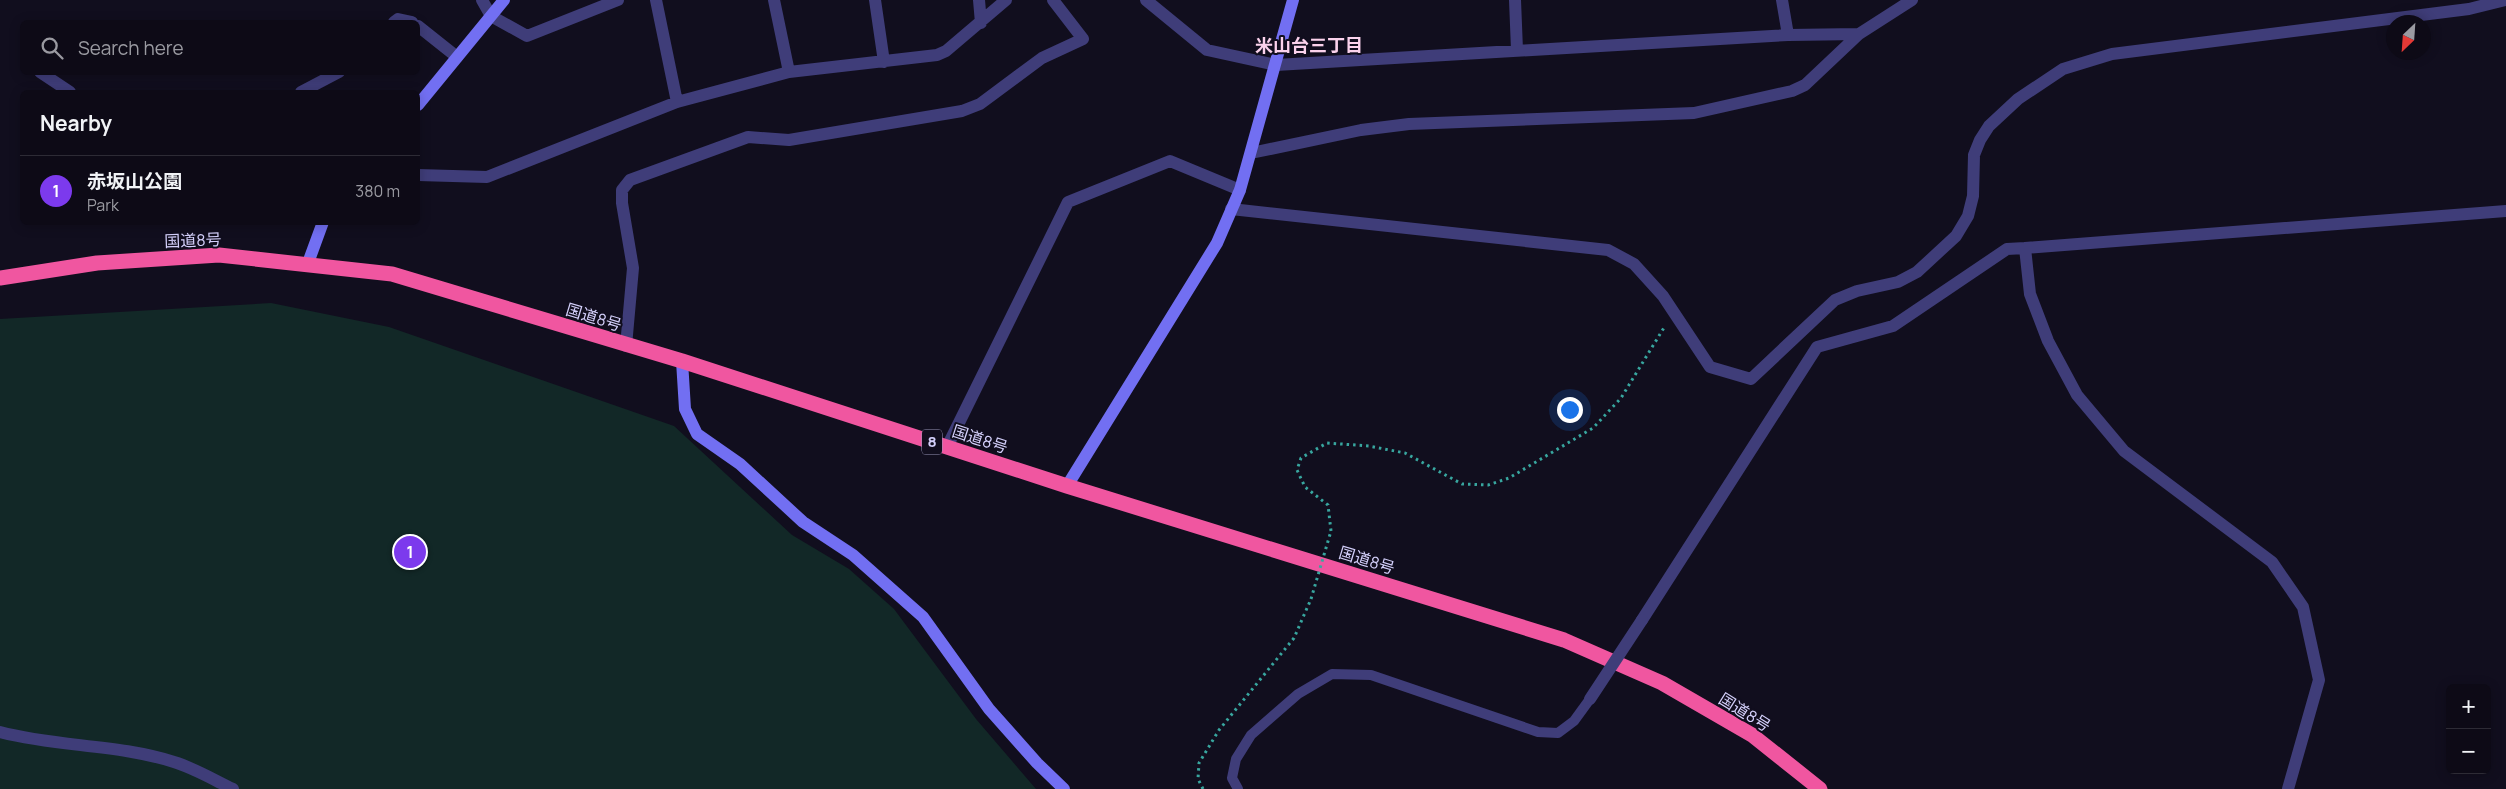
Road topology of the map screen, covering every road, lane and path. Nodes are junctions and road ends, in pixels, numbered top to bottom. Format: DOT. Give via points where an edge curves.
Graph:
graph roads {
  1 [pos="482,0"];
  2 [pos="504,0"];
  3 [pos="618,0"];
  4 [pos="656,0"];
  5 [pos="774,0"];
  6 [pos="875,0"];
  7 [pos="979,0"];
  8 [pos="1006,0"];
  9 [pos="1053,0"];
  10 [pos="1146,0"];
  11 [pos="1293,0"];
  12 [pos="1515,0"];
  13 [pos="1782,0"];
  14 [pos="1912,0"];
  15 [pos="2505,0"];
  16 [pos="491,16"];
  17 [pos="981,23"];
  18 [pos="420,28"];
  19 [pos="1859,34"];
  20 [pos="1788,35"];
  21 [pos="1517,50"];
  22 [pos="457,57"];
  23 [pos="884,62"];
  24 [pos="1276,64"];
  25 [pos="789,72"];
  26 [pos="44,75"];
  27 [pos="333,75"];
  28 [pos="67,90"];
  29 [pos="305,90"];
  30 [pos="677,102"];
  31 [pos="420,103"];
  32 [pos="1251,153"];
  33 [pos="420,176"];
  34 [pos="1240,190"];
  35 [pos="1231,210"];
  36 [pos="2506,211"];
  37 [pos="322,225"];
  38 [pos="2025,248"];
  39 [pos="308,263"];
  40 [pos="0,278"];
  41 [pos="1673,313"];
  42 [pos="626,346"];
  43 [pos="682,361"];
  44 [pos="947,447"];
  45 [pos="1066,486"];
  46 [pos="1590,699"];
  47 [pos="0,732"];
  48 [pos="233,789"];
  49 [pos="1064,789"];
  50 [pos="1203,789"];
  51 [pos="1238,789"];
  52 [pos="1820,789"];
  53 [pos="2288,789"];
  1 -- 16 [label="street"];
  2 -- 16 [label="street"];
  3 -- 16 [label="street" via="527,36"];
  4 -- 30 [label="street"];
  5 -- 25 [label="street"];
  6 -- 23 [label="street"];
  7 -- 17 [label="street"];
  8 -- 17 [label="street"];
  9 -- 42 [label="street" via="1083,39 1042,58 980,104 962,111 789,140 748,137 630,180 622,190 633,268"];
  10 -- 24 [label="street" via="1207,50"];
  11 -- 24 [label="street"];
  12 -- 21 [label="street"];
  13 -- 20 [label="street"];
  14 -- 19 [label="street"];
  15 -- 41 [label="street" via="2468,9 2112,54 2063,69 2018,99 1989,126 1980,140 1974,155 1973,196 1968,216 1956,236 1905,279 1835,300 1750,378 1710,367"];
  16 -- 22 [label="street"];
  17 -- 23 [label="street" via="937,55"];
  18 -- 22 [label="street"];
  19 -- 20 [label="street"];
  19 -- 32 [label="street" via="1805,86 1792,92 1694,113 1409,124 1361,130"];
  20 -- 21 [label="street"];
  21 -- 24 [label="street"];
  22 -- 31 [label="street"];
  23 -- 25 [label="street"];
  24 -- 32 [label="street"];
  25 -- 30 [label="street"];
  26 -- 28 [label="street"];
  27 -- 29 [label="street"];
  30 -- 33 [label="street" via="488,177"];
  32 -- 34 [label="street"];
  34 -- 35 [label="street"];
  34 -- 44 [label="street" via="1170,161 1068,202"];
  35 -- 41 [label="street" via="1608,250 1634,264 1663,296"];
  35 -- 45 [label="street" via="1217,243"];
  36 -- 38 [label="street"];
  37 -- 39 [label="street"];
  38 -- 46 [label="street, bridge" via="2007,249 1893,326 1817,347"];
  38 -- 53 [label="street" via="2030,294 2048,341 2077,395 2124,451 2272,562 2303,607 2318,680"];
  39 -- 40 [label="highway, 国道8号 / 8" via="219,255 97,263"];
  39 -- 42 [label="highway, 国道8号 / 8" via="392,274"];
  41 -- 50 [label="path, bridge" via="1621,398 1593,428 1508,478 1488,485 1462,484 1405,453 1369,446 1327,443 1301,458 1297,470 1305,487 1328,505 1331,531 1311,599 1294,638 1219,730 1199,763 1198,780"];
  42 -- 43 [label="highway, 国道8号 / 8"];
  43 -- 44 [label="highway, 国道8号 / 8"];
  43 -- 49 [label="street" via="685,409 697,434 740,464 802,522 853,555 923,617 989,709"];
  44 -- 45 [label="highway, 国道8号 / 8"];
  45 -- 52 [label="highway, 国道8号 / 8" via="1564,640 1662,684 1744,730"];
  46 -- 51 [label="lane" via="1574,721 1558,733 1538,732 1371,675 1332,674 1298,694 1251,735 1236,759 1232,778"];
  47 -- 48 [label="street" via="174,762"];
}
